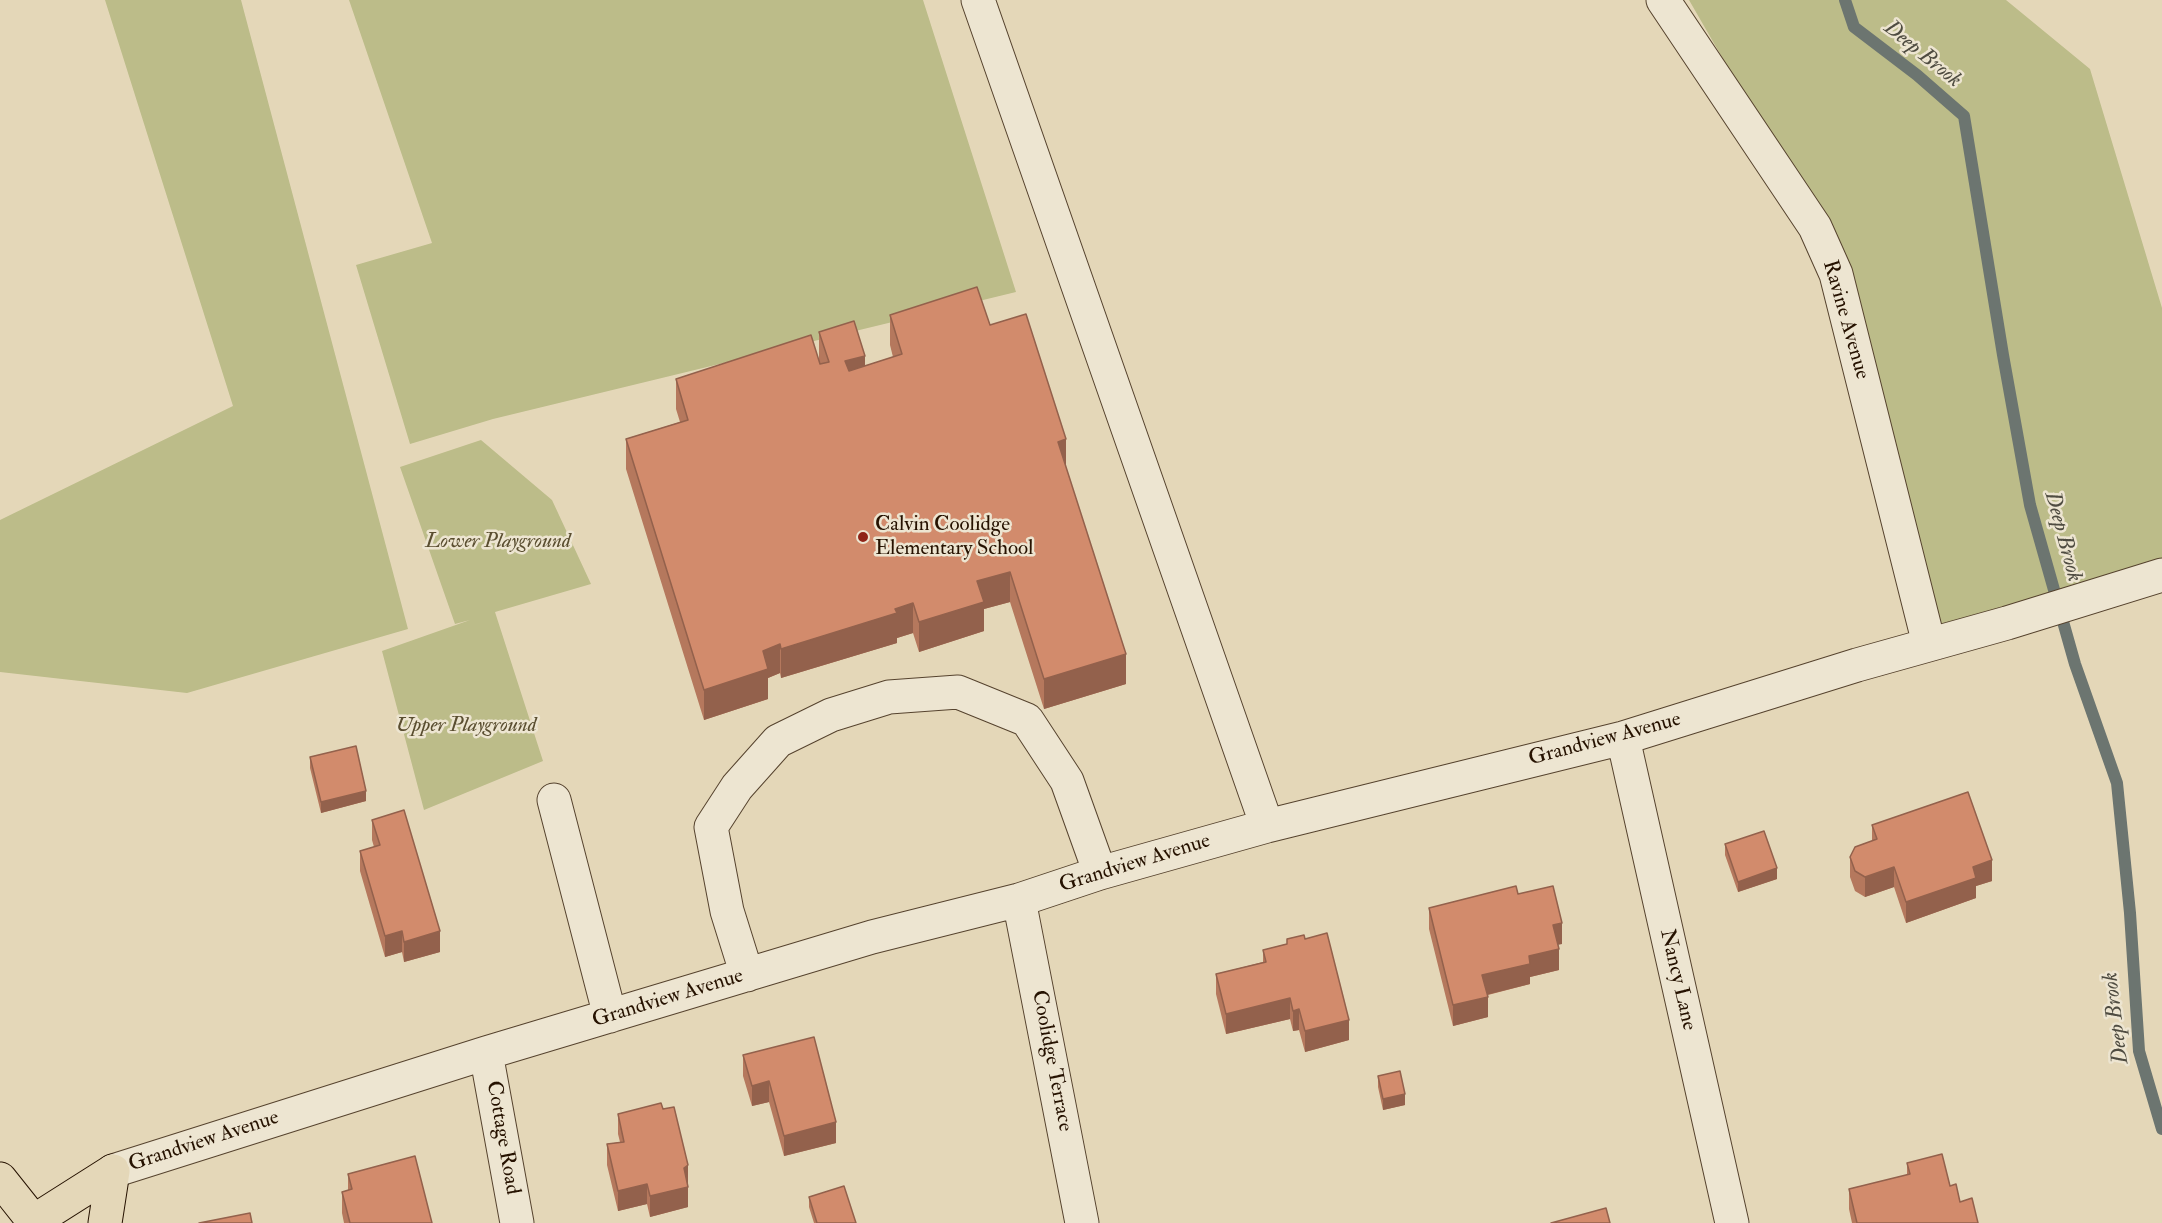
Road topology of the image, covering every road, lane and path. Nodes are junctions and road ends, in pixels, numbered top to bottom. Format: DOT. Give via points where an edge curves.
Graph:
graph roads {
  1 [pos="978,0"];
  2 [pos="1663,0"];
  3 [pos="2162,575"];
  4 [pos="1929,644"];
  5 [pos="1623,738"];
  6 [pos="554,800"];
  7 [pos="1267,826"];
  8 [pos="1100,873"];
  9 [pos="1019,900"];
  10 [pos="747,975"];
  11 [pos="610,1016"];
  12 [pos="486,1053"];
  13 [pos="113,1171"];
  14 [pos="0,1179"];
  15 [pos="33,1222"];
  16 [pos="105,1223"];
  17 [pos="518,1223"];
  18 [pos="1082,1223"];
  19 [pos="1732,1223"];
  1 -- 7 [label="street"];
  2 -- 4 [label="street, Ravine Avenue" via="1815,227 1836,274"];
  3 -- 4 [label="street, Grandview Avenue"];
  4 -- 5 [label="street, Grandview Avenue"];
  5 -- 7 [label="street, Grandview Avenue"];
  5 -- 19 [label="street, Nancy Lane"];
  6 -- 11 [label="street"];
  7 -- 8 [label="street, Grandview Avenue"];
  8 -- 9 [label="street, Grandview Avenue"];
  8 -- 10 [label="street" via="1066,781 1027,720 958,692 889,697 831,715 778,741 737,787 711,827 727,911"];
  9 -- 10 [label="street, Grandview Avenue" via="872,937"];
  9 -- 18 [label="street, Coolidge Terrace"];
  10 -- 11 [label="street, Grandview Avenue"];
  11 -- 12 [label="street, Grandview Avenue"];
  12 -- 13 [label="street, Grandview Avenue"];
  12 -- 17 [label="street, Cottage Road"];
  13 -- 15 [label="main road"];
  13 -- 16 [label="main road"];
  14 -- 15 [label="main road"];
}
